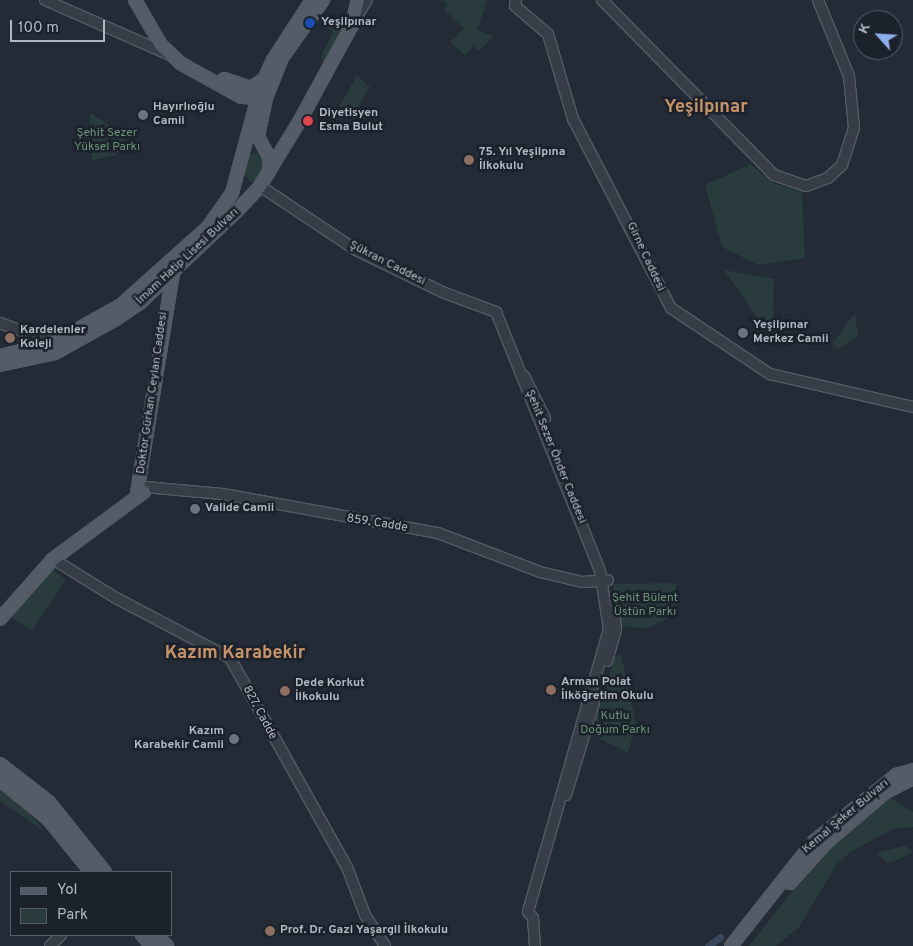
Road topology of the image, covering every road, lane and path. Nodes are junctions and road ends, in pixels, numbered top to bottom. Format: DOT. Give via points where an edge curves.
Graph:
graph roads {
  1 [pos="45,0"];
  2 [pos="135,0"];
  3 [pos="144,0"];
  4 [pos="312,0"];
  5 [pos="323,0"];
  6 [pos="358,0"];
  7 [pos="367,0"];
  8 [pos="516,0"];
  9 [pos="602,0"];
  10 [pos="818,0"];
  11 [pos="352,24"];
  12 [pos="170,55"];
  13 [pos="191,65"];
  14 [pos="264,79"];
  15 [pos="241,98"];
  16 [pos="262,98"];
  17 [pos="253,121"];
  18 [pos="267,153"];
  19 [pos="244,155"];
  20 [pos="269,172"];
  21 [pos="238,174"];
  22 [pos="260,186"];
  23 [pos="230,198"];
  24 [pos="237,211"];
  25 [pos="173,272"];
  26 [pos="156,288"];
  27 [pos="167,302"];
  28 [pos="496,312"];
  29 [pos="0,323"];
  30 [pos="53,343"];
  31 [pos="0,356"];
  32 [pos="0,365"];
  33 [pos="913,407"];
  34 [pos="141,488"];
  35 [pos="53,559"];
  36 [pos="606,581"];
  37 [pos="0,619"];
  38 [pos="0,764"];
  39 [pos="913,770"];
  40 [pos="913,778"];
  41 [pos="0,780"];
  42 [pos="90,871"];
  43 [pos="104,871"];
  44 [pos="60,936"];
  45 [pos="143,936"];
  46 [pos="157,936"];
  47 [pos="50,946"];
  48 [pos="152,946"];
  49 [pos="167,946"];
  50 [pos="385,946"];
  51 [pos="535,946"];
  52 [pos="731,946"];
  53 [pos="741,946"];
  1 -- 12 [label="street"];
  2 -- 12 [label="main road"];
  3 -- 13 [label="main road" via="170,44"];
  4 -- 14 [label="main road"];
  5 -- 16 [label="main road" via="282,58"];
  6 -- 11 [label="main road"];
  7 -- 11 [label="street"];
  8 -- 33 [label="street, Girne Caddesi" via="515,6 548,34 573,119 671,308 770,374"];
  9 -- 10 [label="street" via="774,175 806,186 828,178 842,165 854,128 849,76"];
  11 -- 20 [label="main road"];
  12 -- 13 [label="main road"];
  13 -- 14 [label="main road" via="243,87"];
  13 -- 15 [label="main road"];
  14 -- 16 [label="main road"];
  15 -- 16 [label="main road"];
  15 -- 17 [label="main road" via="252,110"];
  16 -- 17 [label="main road"];
  16 -- 18 [label="main road" via="258,136"];
  17 -- 19 [label="main road"];
  18 -- 19 [label="main road" via="256,148"];
  18 -- 20 [label="main road"];
  19 -- 21 [label="main road"];
  20 -- 22 [label="main road"];
  21 -- 22 [label="main road" via="244,185"];
  21 -- 23 [label="main road, İmam Hatip Lisesi Bulvarı"];
  22 -- 24 [label="main road, İmam Hatip Lisesi Bulvarı"];
  22 -- 28 [label="street, Şükran Caddesi" via="356,250 442,292"];
  23 -- 24 [label="main road" via="237,202"];
  23 -- 30 [label="main road, İmam Hatip Lisesi Bulvarı" via="208,227 128,299"];
  24 -- 25 [label="main road, İmam Hatip Lisesi Bulvarı"];
  25 -- 26 [label="main road, İmam Hatip Lisesi Bulvarı"];
  25 -- 27 [label="main road, Doktor Gürkan Ceylan Caddesi"];
  26 -- 27 [label="main road"];
  26 -- 32 [label="main road, İmam Hatip Lisesi Bulvarı" via="116,319 64,349"];
  27 -- 34 [label="main road, Doktor Gürkan Ceylan Caddesi"];
  28 -- 36 [label="street, Şehit Sezer Önder Caddesi"];
  29 -- 30 [label="street"];
  30 -- 31 [label="main road, İmam Hatip Lisesi Bulvarı"];
  34 -- 35 [label="main road" via="116,514"];
  34 -- 36 [label="street, 859. Cadde" via="223,494 438,533 540,572 582,582"];
  35 -- 37 [label="main road"];
  35 -- 50 [label="street, 827. Cadde" via="116,598 230,658 346,867 365,915"];
  36 -- 51 [label="street, Şehit Sezer Önder Caddesi" via="610,640 543,850 528,912 533,918"];
  38 -- 43 [label="main road" via="49,802"];
  39 -- 52 [label="main road, Kemal Şeker Bulvarı" via="888,781 810,846"];
  40 -- 53 [label="main road, Kemal Şeker Bulvarı" via="886,792 817,851"];
  41 -- 42 [label="main road" via="48,819"];
  44 -- 47 [label="street"];
  45 -- 48 [label="main road"];
  46 -- 49 [label="main road"];
}
